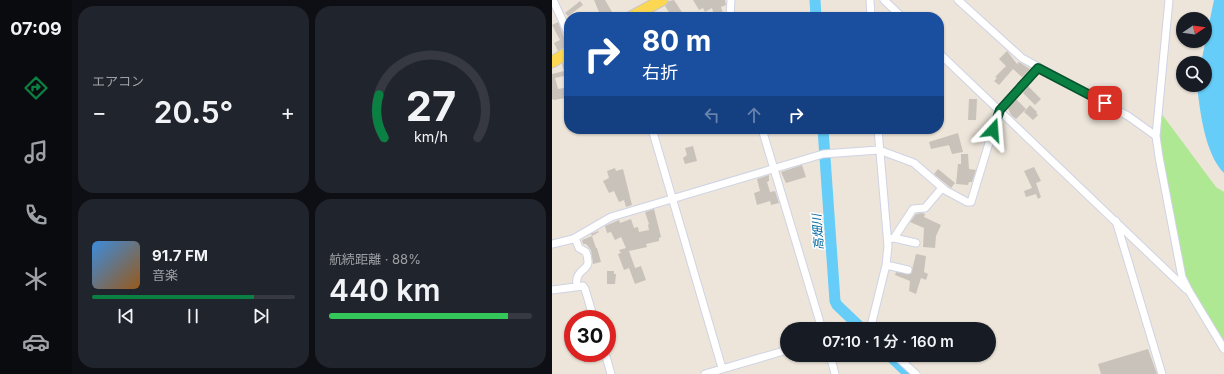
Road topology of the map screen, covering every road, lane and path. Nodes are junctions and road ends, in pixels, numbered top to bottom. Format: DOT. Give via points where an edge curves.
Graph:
graph roads {
  1 [pos="553,0"];
  2 [pos="662,0"];
  3 [pos="731,0"];
  4 [pos="870,0"];
  5 [pos="884,0"];
  6 [pos="958,0"];
  7 [pos="1169,0"];
  8 [pos="639,12"];
  9 [pos="730,12"];
  10 [pos="871,12"];
  11 [pos="897,12"];
  12 [pos="564,24"];
  13 [pos="564,55"];
  14 [pos="944,58"];
  15 [pos="552,62"];
  16 [pos="1038,68"];
  17 [pos="1000,110"];
  18 [pos="654,134"];
  19 [pos="763,134"];
  20 [pos="878,134"];
  21 [pos="1156,136"];
  22 [pos="880,150"];
  23 [pos="773,168"];
  24 [pos="942,188"];
  25 [pos="673,199"];
  26 [pos="1116,221"];
  27 [pos="575,238"];
  28 [pos="891,238"];
  29 [pos="916,243"];
  30 [pos="552,244"];
  31 [pos="886,265"];
  32 [pos="908,270"];
  33 [pos="577,286"];
  34 [pos="552,290"];
  35 [pos="1189,291"];
  36 [pos="591,310"];
  37 [pos="820,322"];
  38 [pos="872,322"];
  39 [pos="1224,349"];
  40 [pos="780,352"];
  41 [pos="608,362"];
  42 [pos="832,362"];
  43 [pos="903,362"];
  44 [pos="722,368"];
  45 [pos="611,374"];
  46 [pos="705,374"];
  47 [pos="835,374"];
  48 [pos="916,374"];
  49 [pos="1162,374"];
  1 -- 12 [label="street"];
  2 -- 8 [label="main road"];
  3 -- 9 [label="street"];
  4 -- 10 [label="street"];
  5 -- 11 [label="street"];
  6 -- 16 [label="street" via="1022,58"];
  7 -- 21 [label="street"];
  13 -- 15 [label="main road"];
  14 -- 17 [label="street"];
  16 -- 17 [label="street"];
  16 -- 21 [label="street" via="1128,116"];
  17 -- 24 [label="street" via="971,202"];
  17 -- 26 [label="street"];
  18 -- 25 [label="street"];
  19 -- 23 [label="street"];
  20 -- 22 [label="street"];
  21 -- 35 [label="street" via="1179,265"];
  22 -- 23 [label="street" via="825,154"];
  22 -- 24 [label="street" via="914,163"];
  22 -- 28 [label="street"];
  23 -- 25 [label="street"];
  23 -- 37 [label="street"];
  24 -- 28 [label="street" via="925,208 913,209"];
  25 -- 27 [label="street" via="611,217"];
  25 -- 44 [label="street"];
  26 -- 35 [label="street"];
  26 -- 49 [label="street"];
  27 -- 30 [label="street"];
  27 -- 33 [label="street" via="579,248 586,252 588,262 577,274"];
  28 -- 29 [label="street"];
  28 -- 31 [label="street"];
  31 -- 32 [label="street"];
  31 -- 38 [label="street"];
  33 -- 34 [label="street"];
  33 -- 36 [label="street" via="583,286 585,289"];
  35 -- 39 [label="street"];
  40 -- 44 [label="street"];
  41 -- 45 [label="street"];
  42 -- 47 [label="street"];
  43 -- 48 [label="street"];
  44 -- 46 [label="street"];
}
